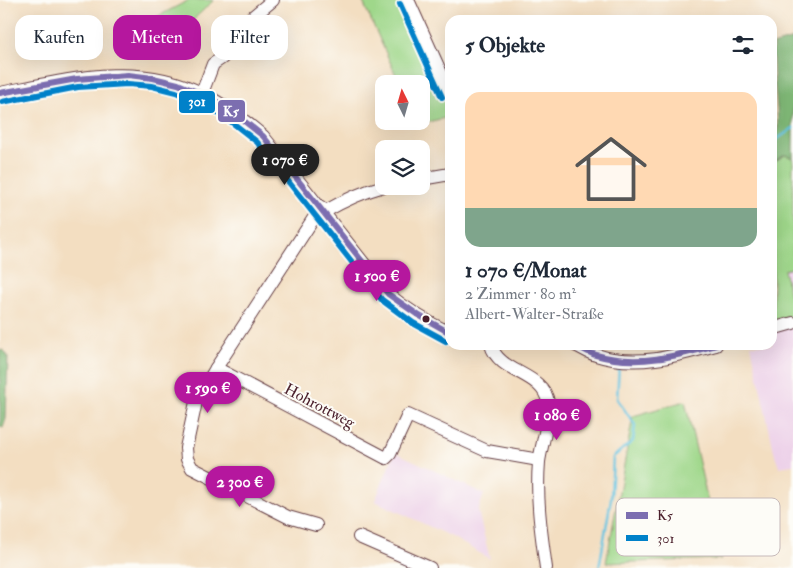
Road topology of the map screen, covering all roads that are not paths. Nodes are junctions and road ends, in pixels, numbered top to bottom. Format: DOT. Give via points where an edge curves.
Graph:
graph roads {
  1 [pos="273,0"];
  2 [pos="408,0"];
  3 [pos="445,82"];
  4 [pos="0,93"];
  5 [pos="202,93"];
  6 [pos="445,175"];
  7 [pos="430,177"];
  8 [pos="375,188"];
  9 [pos="322,210"];
  10 [pos="793,323"];
  11 [pos="777,328"];
  12 [pos="445,330"];
  13 [pos="493,350"];
  14 [pos="585,350"];
  15 [pos="699,350"];
  16 [pos="216,368"];
  17 [pos="540,460"];
  18 [pos="316,525"];
  19 [pos="359,537"];
  20 [pos="430,568"];
  21 [pos="546,568"];
  1 -- 5 [label="street" via="250,19 222,58 213,64"];
  2 -- 3 [label="street"];
  4 -- 5 [label="street" via="82,78 127,74 167,80"];
  5 -- 9 [label="street" via="240,117 262,136"];
  6 -- 7 [label="street"];
  8 -- 9 [label="street"];
  9 -- 12 [label="street" via="388,294 417,316"];
  9 -- 16 [label="street"];
  10 -- 11 [label="street"];
  13 -- 17 [label="street" via="501,361 543,386 549,402"];
  14 -- 15 [label="street" via="614,360 644,361"];
  16 -- 17 [label="street, Hohrottweg" via="386,458 408,415 487,451"];
  16 -- 18 [label="street" via="196,402 186,448 192,468 288,517"];
  17 -- 21 [label="street" via="539,514"];
  19 -- 20 [label="street"];
}
